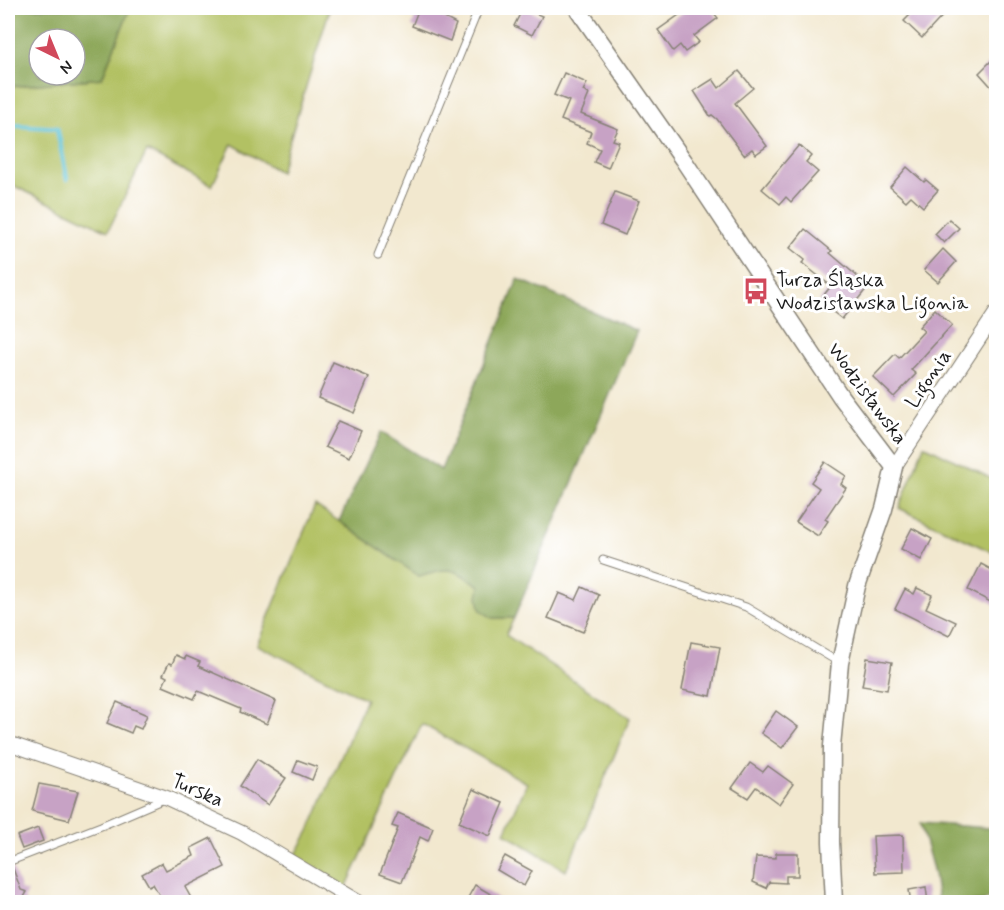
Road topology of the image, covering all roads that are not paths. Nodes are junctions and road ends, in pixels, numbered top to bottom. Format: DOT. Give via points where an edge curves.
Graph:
graph roads {
  1 [pos="479,8"];
  2 [pos="578,8"];
  3 [pos="378,255"];
  4 [pos="996,313"];
  5 [pos="894,466"];
  6 [pos="603,560"];
  7 [pos="840,663"];
  8 [pos="8,743"];
  9 [pos="167,798"];
  10 [pos="8,862"];
  11 [pos="358,903"];
  12 [pos="834,903"];
  1 -- 3 [label="lane"];
  2 -- 5 [label="street, Wodzisławska" via="841,397"];
  4 -- 5 [label="street, Ligonia"];
  5 -- 7 [label="street, Wodzisławska" via="884,509 857,586"];
  6 -- 7 [label="lane" via="746,606"];
  7 -- 12 [label="street, Wodzisławska" via="832,746"];
  8 -- 9 [label="street, Turska"];
  9 -- 10 [label="lane"];
  9 -- 11 [label="street, Turska" via="242,833"];
}
